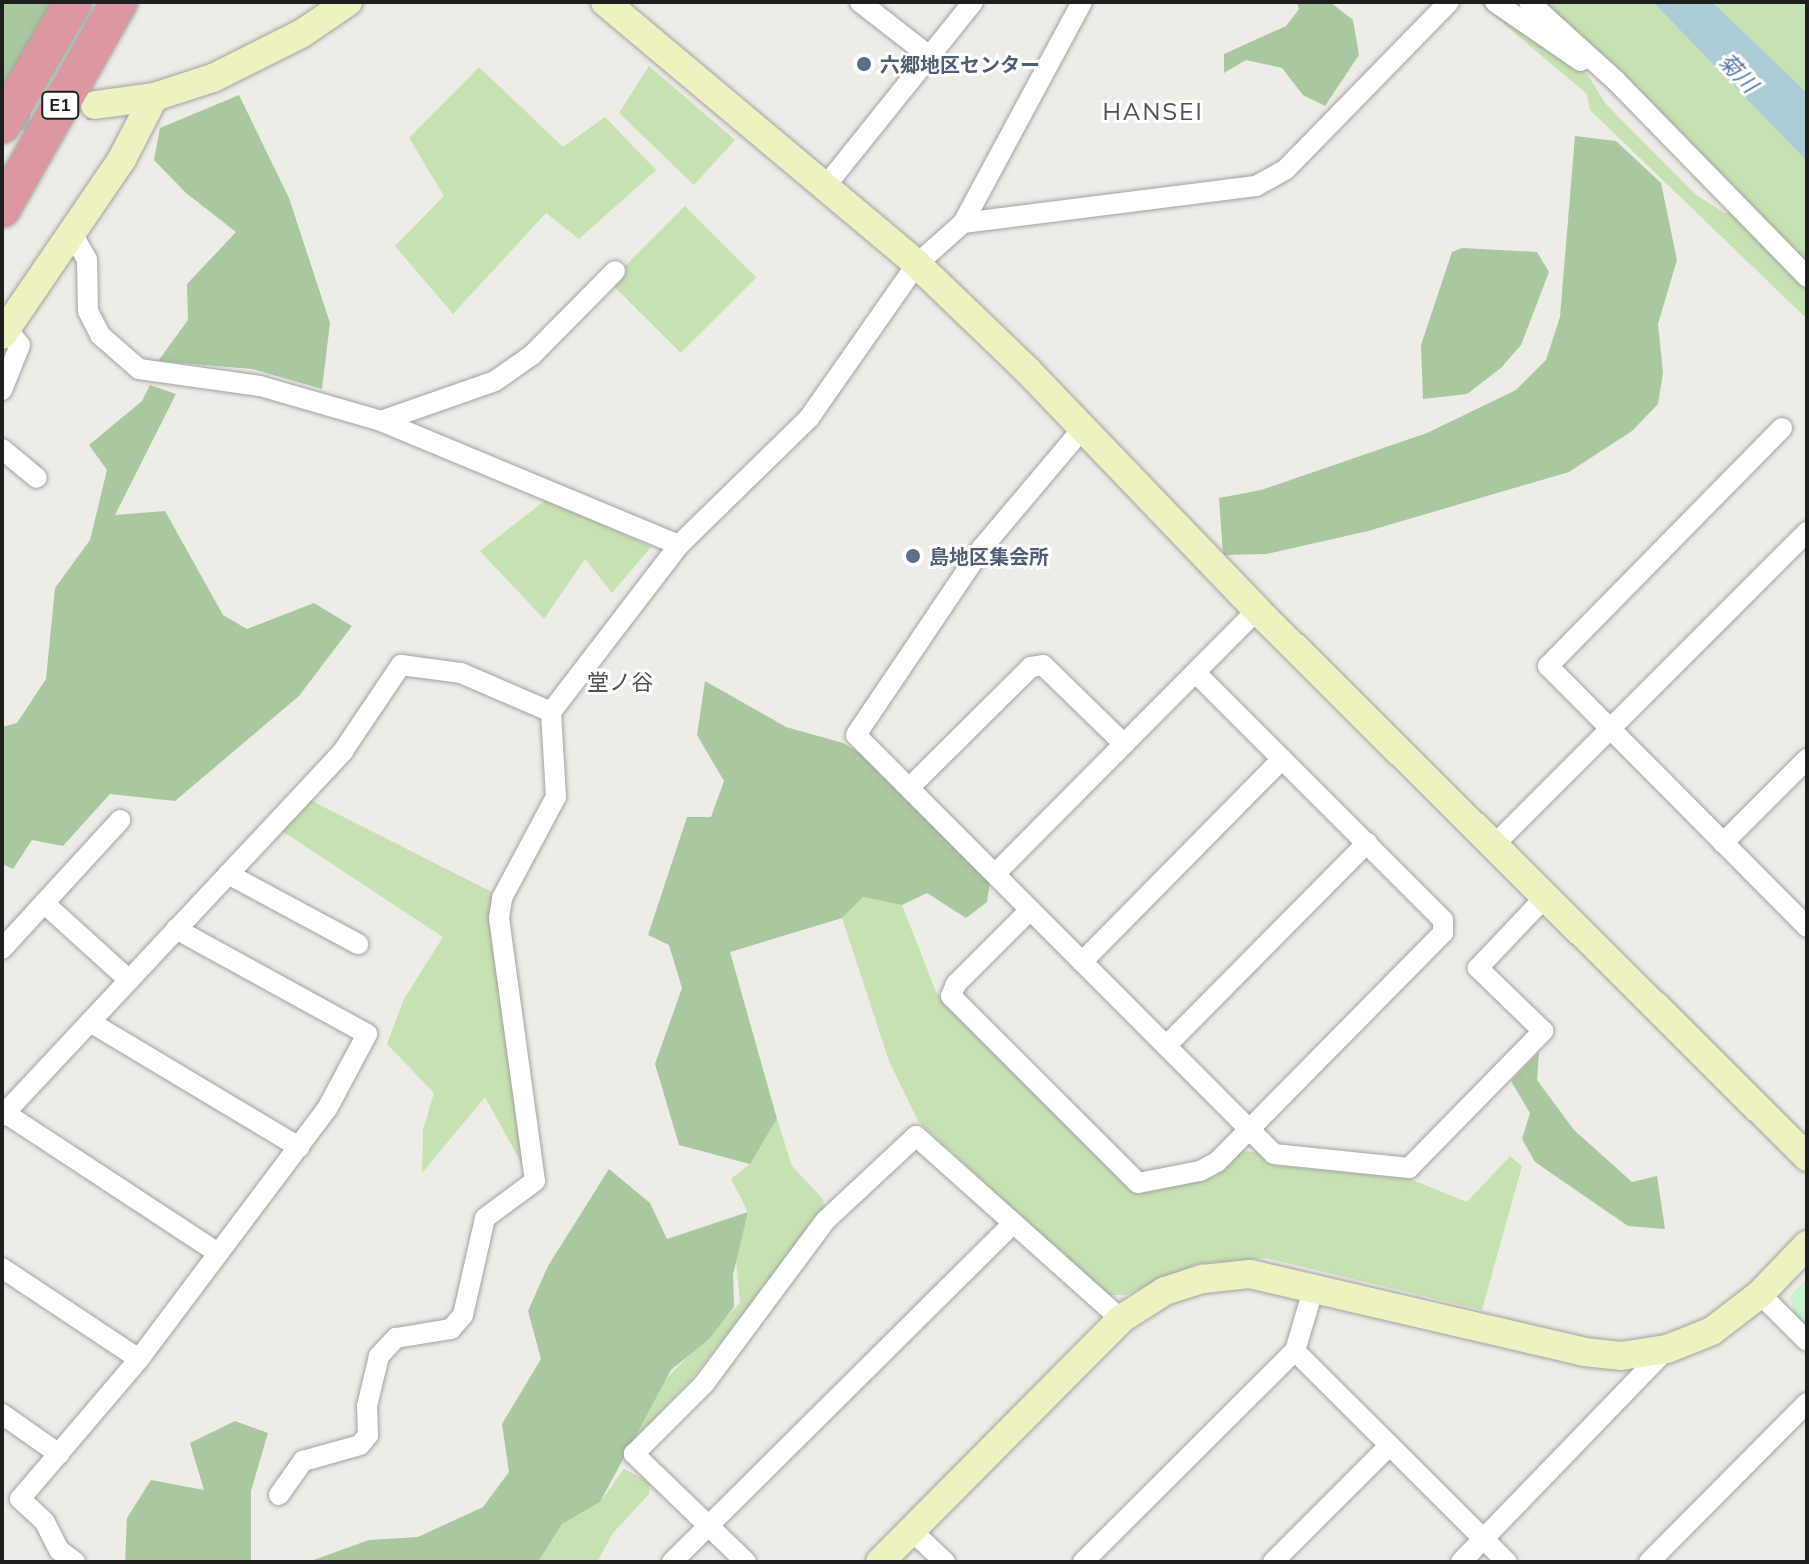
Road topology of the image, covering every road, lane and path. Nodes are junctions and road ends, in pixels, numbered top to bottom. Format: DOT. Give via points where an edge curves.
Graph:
graph roads {
  1 [pos="73,2"];
  2 [pos="119,2"];
  3 [pos="348,2"];
  4 [pos="860,2"];
  5 [pos="973,2"];
  6 [pos="1082,2"];
  7 [pos="1449,2"];
  8 [pos="1495,2"];
  9 [pos="1529,2"];
  10 [pos="611,4"];
  11 [pos="929,56"];
  12 [pos="1616,81"];
  13 [pos="154,97"];
  14 [pos="95,105"];
  15 [pos="2,125"];
  16 [pos="824,188"];
  17 [pos="2,209"];
  18 [pos="963,223"];
  19 [pos="70,230"];
  20 [pos="917,264"];
  21 [pos="615,271"];
  22 [pos="1807,277"];
  23 [pos="4,332"];
  24 [pos="2,390"];
  25 [pos="381,421"];
  26 [pos="1083,428"];
  27 [pos="1782,428"];
  28 [pos="2,449"];
  29 [pos="37,478"];
  30 [pos="1807,532"];
  31 [pos="679,545"];
  32 [pos="1257,610"];
  33 [pos="1196,673"];
  34 [pos="551,712"];
  35 [pos="1609,730"];
  36 [pos="1124,744"];
  37 [pos="1282,759"];
  38 [pos="1807,759"];
  39 [pos="909,788"];
  40 [pos="120,820"];
  41 [pos="1367,843"];
  42 [pos="1723,843"];
  43 [pos="1494,845"];
  44 [pos="228,874"];
  45 [pos="995,874"];
  46 [pos="1546,896"];
  47 [pos="44,903"];
  48 [pos="1030,910"];
  49 [pos="1807,927"];
  50 [pos="176,929"];
  51 [pos="358,944"];
  52 [pos="2,949"];
  53 [pos="1082,962"];
  54 [pos="129,980"];
  55 [pos="90,1022"];
  56 [pos="1166,1046"];
  57 [pos="4,1114"];
  58 [pos="1250,1130"];
  59 [pos="299,1147"];
  60 [pos="1807,1157"];
  61 [pos="1013,1223"];
  62 [pos="1807,1245"];
  63 [pos="218,1253"];
  64 [pos="2,1268"];
  65 [pos="1314,1287"];
  66 [pos="1760,1294"];
  67 [pos="1121,1319"];
  68 [pos="1807,1341"];
  69 [pos="1667,1349"];
  70 [pos="1295,1351"];
  71 [pos="139,1359"];
  72 [pos="1807,1403"];
  73 [pos="2,1414"];
  74 [pos="1390,1445"];
  75 [pos="59,1454"];
  76 [pos="279,1495"];
  77 [pos="710,1529"];
  78 [pos="911,1530"];
  79 [pos="1484,1539"];
  80 [pos="75,1562"];
  81 [pos="672,1562"];
  82 [pos="746,1562"];
  83 [pos="880,1562"];
  84 [pos="945,1562"];
  85 [pos="1083,1562"];
  86 [pos="1273,1562"];
  87 [pos="1461,1562"];
  88 [pos="1507,1562"];
  89 [pos="1649,1562"];
  1 -- 15 [label="highway, E1"];
  2 -- 17 [label="highway, E1"];
  3 -- 13 [label="street" via="259,58"];
  4 -- 11 [label="street"];
  5 -- 11 [label="street"];
  6 -- 18 [label="street"];
  7 -- 18 [label="street" via="1285,170 1256,186"];
  8 -- 12 [label="street"];
  9 -- 12 [label="street"];
  10 -- 16 [label="street"];
  11 -- 16 [label="street"];
  12 -- 22 [label="street"];
  13 -- 14 [label="street"];
  13 -- 19 [label="street" via="122,159"];
  16 -- 20 [label="street"];
  18 -- 20 [label="street"];
  19 -- 23 [label="street"];
  19 -- 25 [label="street" via="87,260 88,311 100,335 139,369 260,386"];
  20 -- 26 [label="street"];
  20 -- 31 [label="street" via="809,418"];
  21 -- 25 [label="street" via="532,355 495,381"];
  23 -- 24 [label="street" via="20,345"];
  25 -- 31 [label="street"];
  26 -- 32 [label="street"];
  26 -- 39 [label="street" via="982,548 856,735"];
  27 -- 35 [label="street" via="1548,666"];
  28 -- 29 [label="street"];
  30 -- 35 [label="street"];
  31 -- 34 [label="street"];
  32 -- 33 [label="street"];
  32 -- 43 [label="street"];
  33 -- 36 [label="street"];
  33 -- 37 [label="street"];
  34 -- 44 [label="street" via="461,673 401,665 343,751"];
  34 -- 76 [label="street" via="556,797 502,898 499,918 535,1181 485,1218 463,1315 451,1329 396,1338 379,1356 367,1406 368,1435 360,1445 303,1461"];
  35 -- 42 [label="street"];
  35 -- 43 [label="street"];
  36 -- 39 [label="street" via="1043,665 1031,667"];
  36 -- 45 [label="street"];
  37 -- 41 [label="street"];
  37 -- 53 [label="street"];
  38 -- 42 [label="street"];
  39 -- 45 [label="street"];
  40 -- 47 [label="street"];
  41 -- 56 [label="street"];
  41 -- 58 [label="street" via="1443,920 1443,933"];
  42 -- 49 [label="street"];
  43 -- 46 [label="street"];
  44 -- 50 [label="street"];
  44 -- 51 [label="street"];
  45 -- 48 [label="street"];
  46 -- 58 [label="street" via="1478,968 1543,1031 1409,1168 1274,1154"];
  46 -- 60 [label="street"];
  47 -- 52 [label="street"];
  47 -- 54 [label="street"];
  48 -- 53 [label="street"];
  48 -- 58 [label="street" via="956,984 951,996 1138,1183 1200,1171"];
  50 -- 54 [label="street"];
  50 -- 59 [label="street" via="367,1034 327,1109"];
  53 -- 56 [label="street"];
  54 -- 55 [label="street"];
  55 -- 57 [label="street"];
  55 -- 59 [label="street"];
  56 -- 58 [label="street"];
  57 -- 63 [label="street"];
  59 -- 63 [label="street"];
  61 -- 67 [label="street"];
  61 -- 77 [label="street"];
  61 -- 77 [label="street" via="916,1136 834,1212 704,1384 634,1454"];
  62 -- 66 [label="street"];
  63 -- 71 [label="street"];
  64 -- 71 [label="street"];
  65 -- 67 [label="street" via="1250,1274 1203,1279 1165,1291"];
  65 -- 69 [label="street" via="1584,1352 1621,1356"];
  65 -- 70 [label="street"];
  66 -- 68 [label="street"];
  66 -- 69 [label="street" via="1712,1331"];
  67 -- 78 [label="street"];
  69 -- 79 [label="street"];
  70 -- 74 [label="street"];
  70 -- 85 [label="street"];
  71 -- 75 [label="street"];
  72 -- 89 [label="street"];
  73 -- 75 [label="street"];
  74 -- 79 [label="street"];
  74 -- 86 [label="street"];
  75 -- 80 [label="street" via="20,1499 45,1522 59,1550"];
  77 -- 81 [label="street"];
  77 -- 82 [label="street"];
  78 -- 83 [label="street"];
  78 -- 84 [label="street"];
  79 -- 87 [label="street"];
  79 -- 88 [label="street"];
}
